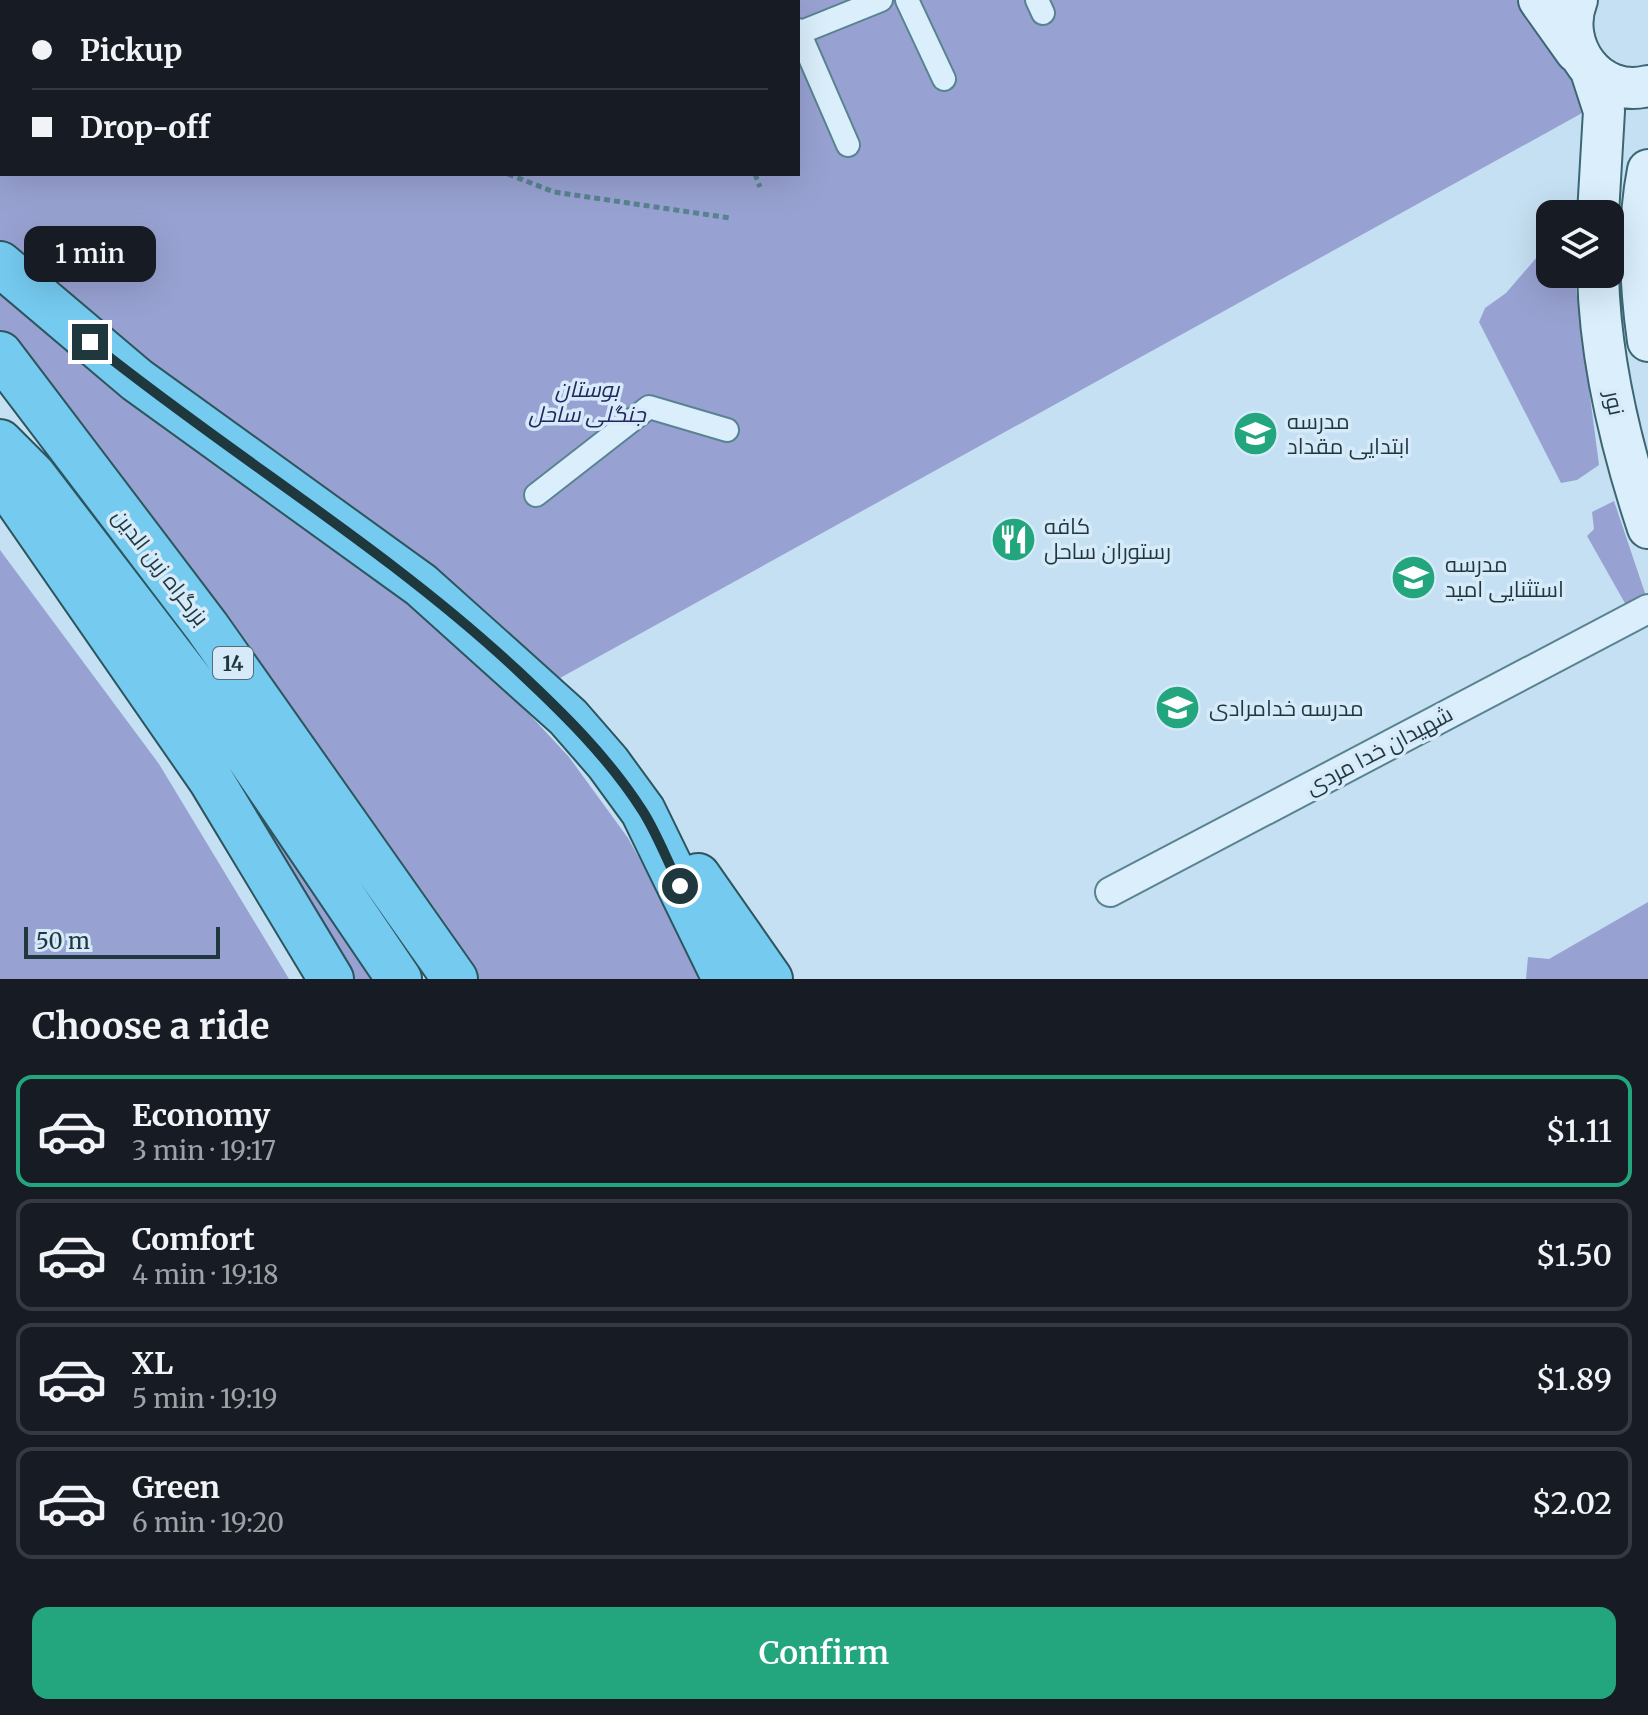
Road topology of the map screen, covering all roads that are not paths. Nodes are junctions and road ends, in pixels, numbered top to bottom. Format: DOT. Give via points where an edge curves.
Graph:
graph roads {
  1 [pos="881,0"];
  2 [pos="907,0"];
  3 [pos="1539,0"];
  4 [pos="1577,0"];
  5 [pos="800,32"];
  6 [pos="800,34"];
  7 [pos="1585,64"];
  8 [pos="944,79"];
  9 [pos="1648,86"];
  10 [pos="848,145"];
  11 [pos="1648,170"];
  12 [pos="1599,200"];
  13 [pos="0,264"];
  14 [pos="1600,288"];
  15 [pos="1648,341"];
  16 [pos="0,354"];
  17 [pos="727,430"];
  18 [pos="0,442"];
  19 [pos="0,470"];
  20 [pos="536,495"];
  21 [pos="1648,528"];
  22 [pos="1648,609"];
  23 [pos="643,811"];
  24 [pos="1110,892"];
  25 [pos="331,979"];
  26 [pos="399,979"];
  27 [pos="455,979"];
  28 [pos="725,979"];
  29 [pos="770,979"];
  1 -- 5 [label="street"];
  2 -- 8 [label="street"];
  3 -- 7 [label="main road"];
  4 -- 7 [label="main road" via="1571,21"];
  6 -- 10 [label="street"];
  7 -- 9 [label="main road" via="1624,87"];
  7 -- 12 [label="main road" via="1604,111"];
  11 -- 15 [label="main road" via="1641,254"];
  13 -- 23 [label="highway" via="137,380 421,585 568,717"];
  14 -- 21 [label="main road, نور" via="1613,395"];
  16 -- 27 [label="highway, بزرگراه زین الدین / 14" via="207,627"];
  17 -- 20 [label="street" via="649,407"];
  18 -- 26 [label="highway, بزرگراه زین الدین / 14" via="33,475 241,746"];
  19 -- 25 [label="highway" via="211,780"];
  22 -- 24 [label="street, شهیدان خدا مردی"];
  23 -- 28 [label="highway"];
  23 -- 29 [label="highway" via="710,889"];
}
